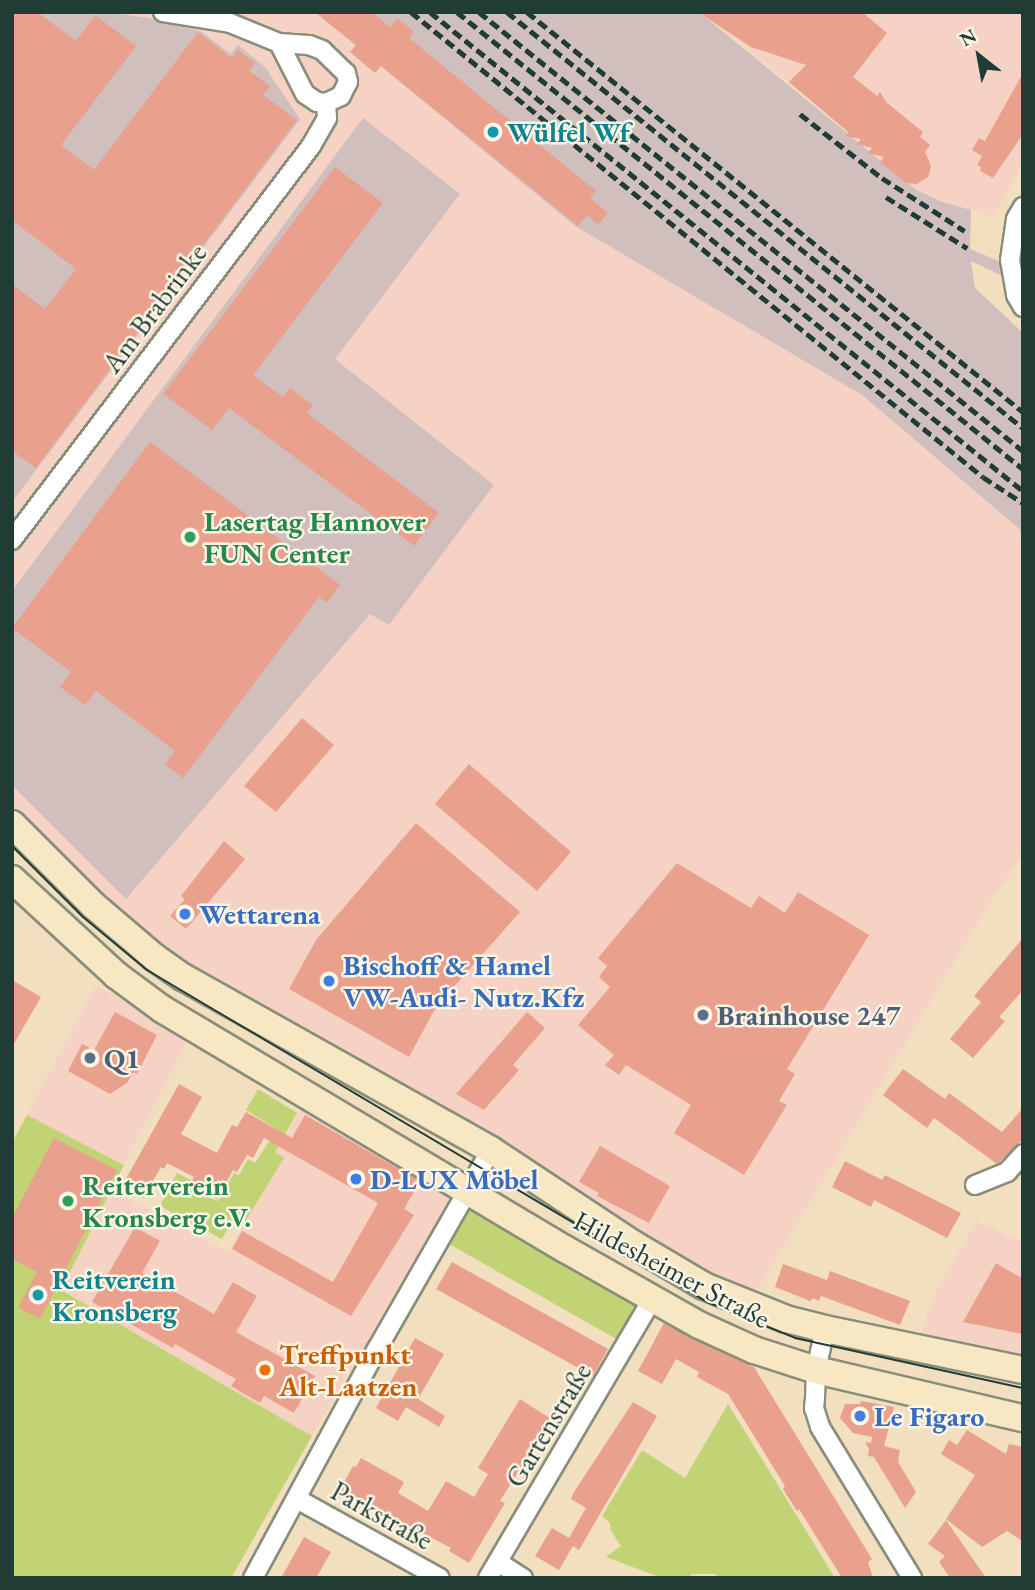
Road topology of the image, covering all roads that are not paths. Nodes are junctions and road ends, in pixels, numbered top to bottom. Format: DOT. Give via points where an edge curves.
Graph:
graph roads {
  1 [pos="163,12"];
  2 [pos="279,43"];
  3 [pos="326,103"];
  4 [pos="1023,207"];
  5 [pos="1023,307"];
  6 [pos="12,540"];
  7 [pos="12,824"];
  8 [pos="12,879"];
  9 [pos="491,1150"];
  10 [pos="1023,1154"];
  11 [pos="975,1185"];
  12 [pos="466,1191"];
  13 [pos="653,1298"];
  14 [pos="825,1329"];
  15 [pos="816,1370"];
  16 [pos="1023,1370"];
  17 [pos="1023,1418"];
  18 [pos="297,1499"];
  19 [pos="498,1562"];
  20 [pos="253,1578"];
  21 [pos="440,1578"];
  22 [pos="488,1578"];
  23 [pos="523,1578"];
  24 [pos="912,1578"];
  1 -- 2 [label="street" via="230,23"];
  2 -- 3 [label="street" via="305,94"];
  2 -- 3 [label="street" via="309,45 340,65 348,82 341,96"];
  3 -- 6 [label="street, Am Brabrinke" via="327,118 311,146"];
  4 -- 5 [label="street" via="1016,219 1010,260 1016,295"];
  7 -- 9 [label="main road, Hildesheimer Straße" via="93,905 163,964"];
  8 -- 12 [label="main road, Hildesheimer Straße" via="116,975 162,1009"];
  9 -- 12 [label="street"];
  9 -- 14 [label="main road, Hildesheimer Straße" via="704,1286 786,1319"];
  10 -- 11 [label="street" via="1007,1172"];
  12 -- 13 [label="main road, Hildesheimer Straße"];
  12 -- 18 [label="street"];
  13 -- 15 [label="main road, Hildesheimer Straße" via="754,1350"];
  13 -- 19 [label="street, Gartenstraße"];
  14 -- 15 [label="street"];
  14 -- 16 [label="main road, Hildesheimer Straße"];
  15 -- 17 [label="main road, Hildesheimer Straße"];
  15 -- 24 [label="street" via="814,1408 820,1427"];
  18 -- 20 [label="street"];
  18 -- 21 [label="street, Parkstraße"];
  19 -- 22 [label="street, Gartenstraße"];
  19 -- 23 [label="street"];
}
